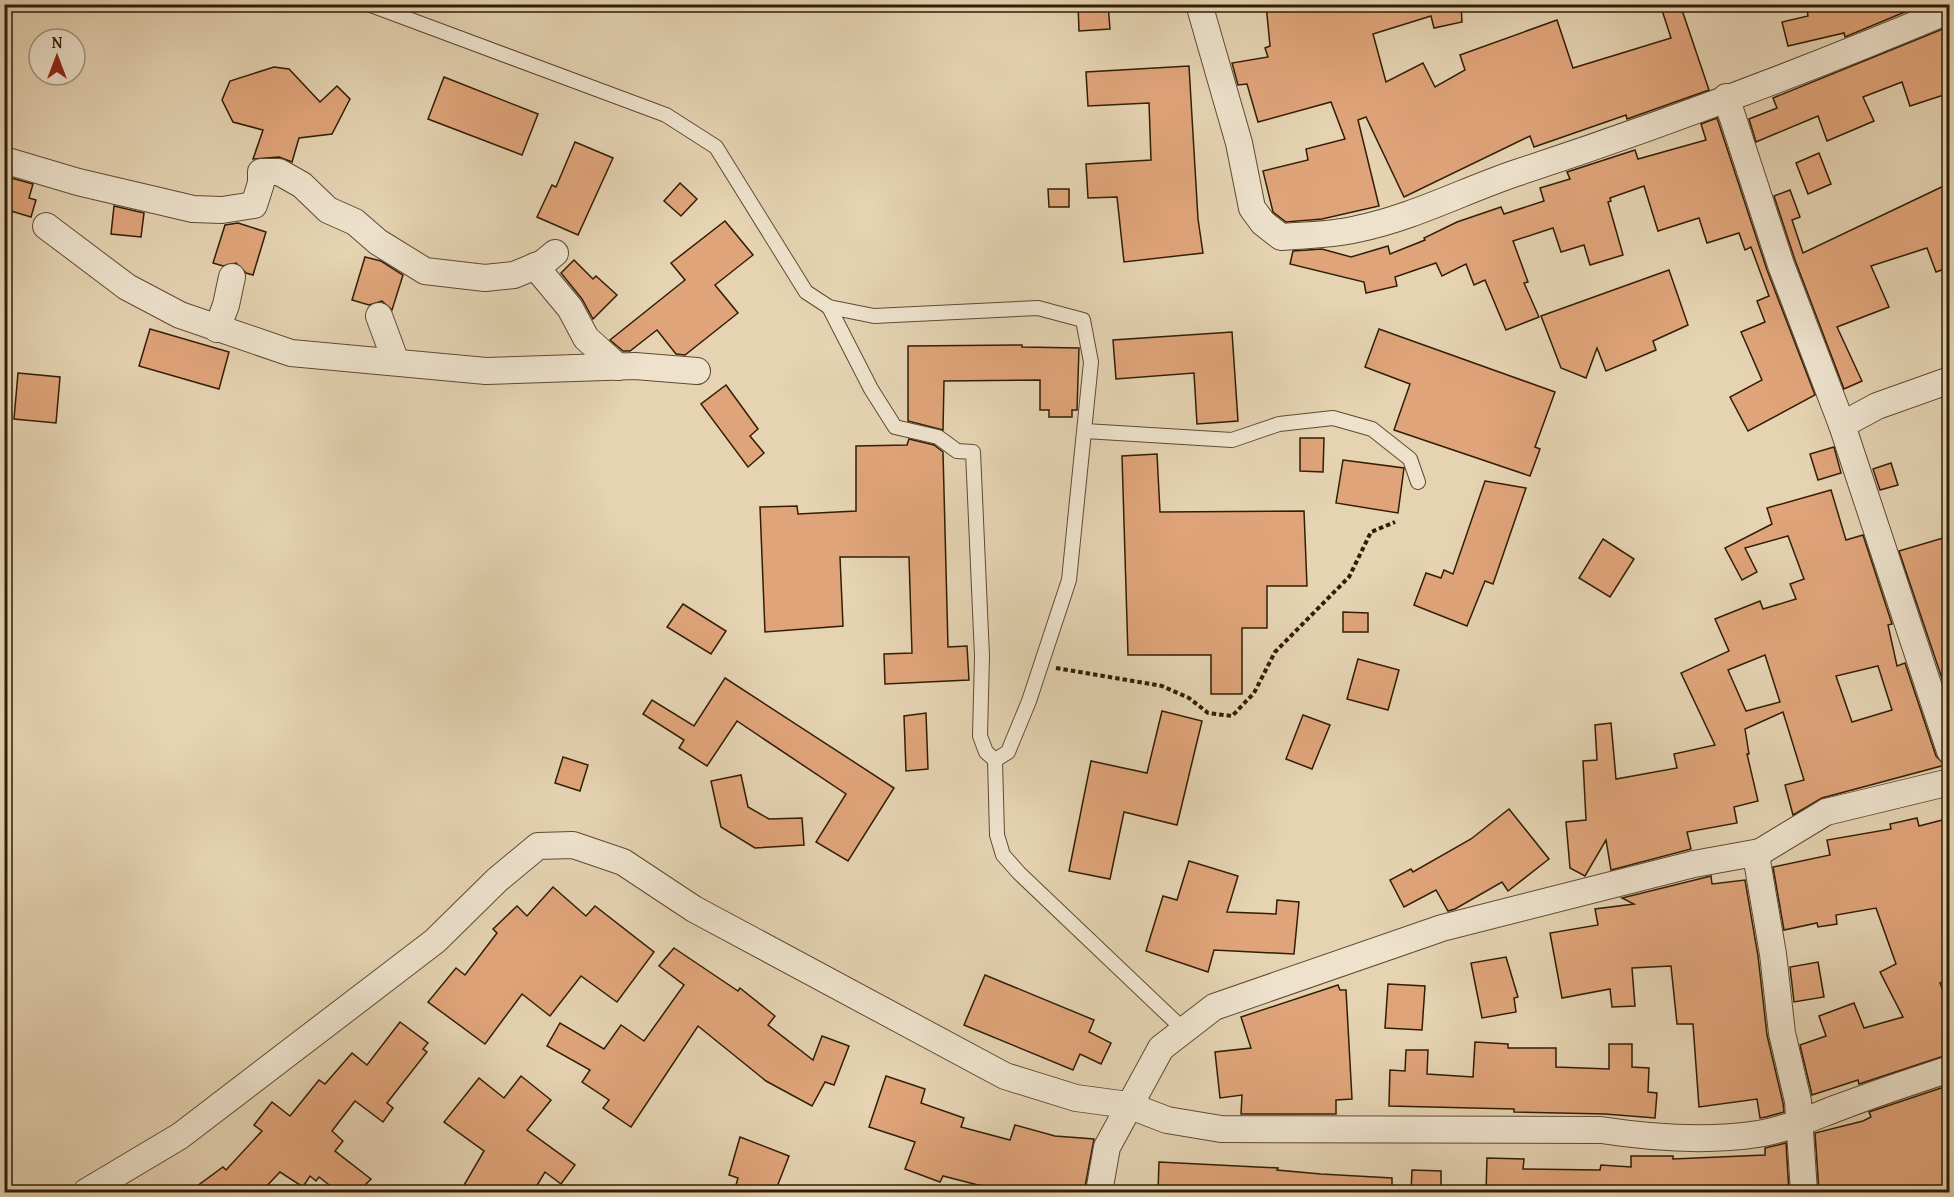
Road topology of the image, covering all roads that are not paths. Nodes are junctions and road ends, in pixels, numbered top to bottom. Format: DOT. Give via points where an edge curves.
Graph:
graph roads {
  1 [pos="368,4"];
  2 [pos="1199,4"];
  3 [pos="1950,10"];
  4 [pos="1726,97"];
  5 [pos="4,160"];
  6 [pos="46,226"];
  7 [pos="232,277"];
  8 [pos="829,307"];
  9 [pos="379,316"];
  10 [pos="217,329"];
  11 [pos="396,362"];
  12 [pos="618,367"];
  13 [pos="697,371"];
  14 [pos="1950,380"];
  15 [pos="1842,425"];
  16 [pos="1085,431"];
  17 [pos="1418,482"];
  18 [pos="1950,751"];
  19 [pos="995,760"];
  20 [pos="1950,782"];
  21 [pos="1760,852"];
  22 [pos="1184,1030"];
  23 [pos="1950,1069"];
  24 [pos="1128,1105"];
  25 [pos="1801,1124"];
  26 [pos="87,1192"];
  27 [pos="1099,1192"];
  28 [pos="1804,1192"];
  1 -- 8 [label="lane" via="666,115 716,147 806,292"];
  2 -- 4 [label="street" via="1239,143 1252,208 1281,237 1357,230 1419,211 1505,177 1647,130"];
  3 -- 4 [label="street" via="1819,66"];
  4 -- 15 [label="street" via="1780,265"];
  5 -- 12 [label="street" via="78,182 193,208 222,210 254,205 261,172 279,172 302,185 328,210 355,222 425,272 485,278 514,275 545,260 586,338"];
  6 -- 10 [label="street" via="127,287"];
  7 -- 10 [label="street"];
  8 -- 16 [label="lane" via="874,316 1038,308 1083,320 1091,362"];
  8 -- 19 [label="lane" via="895,427 938,437 957,451 973,452 982,656 980,736 986,752"];
  9 -- 11 [label="street"];
  10 -- 11 [label="street" via="291,353"];
  11 -- 12 [label="street" via="486,371"];
  12 -- 13 [label="street"];
  14 -- 15 [label="street" via="1877,406"];
  15 -- 18 [label="street"];
  16 -- 17 [label="lane" via="1232,440 1279,424 1333,418 1372,429 1410,459"];
  16 -- 19 [label="lane" via="1069,580 1008,752"];
  19 -- 22 [label="lane" via="997,835 1003,855"];
  20 -- 21 [label="street" via="1826,812"];
  21 -- 22 [label="street" via="1694,864 1443,928 1214,1007"];
  21 -- 25 [label="street" via="1757,861 1782,1033"];
  22 -- 24 [label="street" via="1161,1048"];
  23 -- 25 [label="street" via="1838,1107"];
  24 -- 25 [label="street" via="1167,1120 1221,1130 1568,1130 1683,1138 1757,1134"];
  24 -- 26 [label="street" via="1076,1098 1005,1076 694,909 623,862 573,845 538,846 409,961 180,1136"];
  24 -- 27 [label="street" via="1107,1147"];
  25 -- 28 [label="street"];
}
